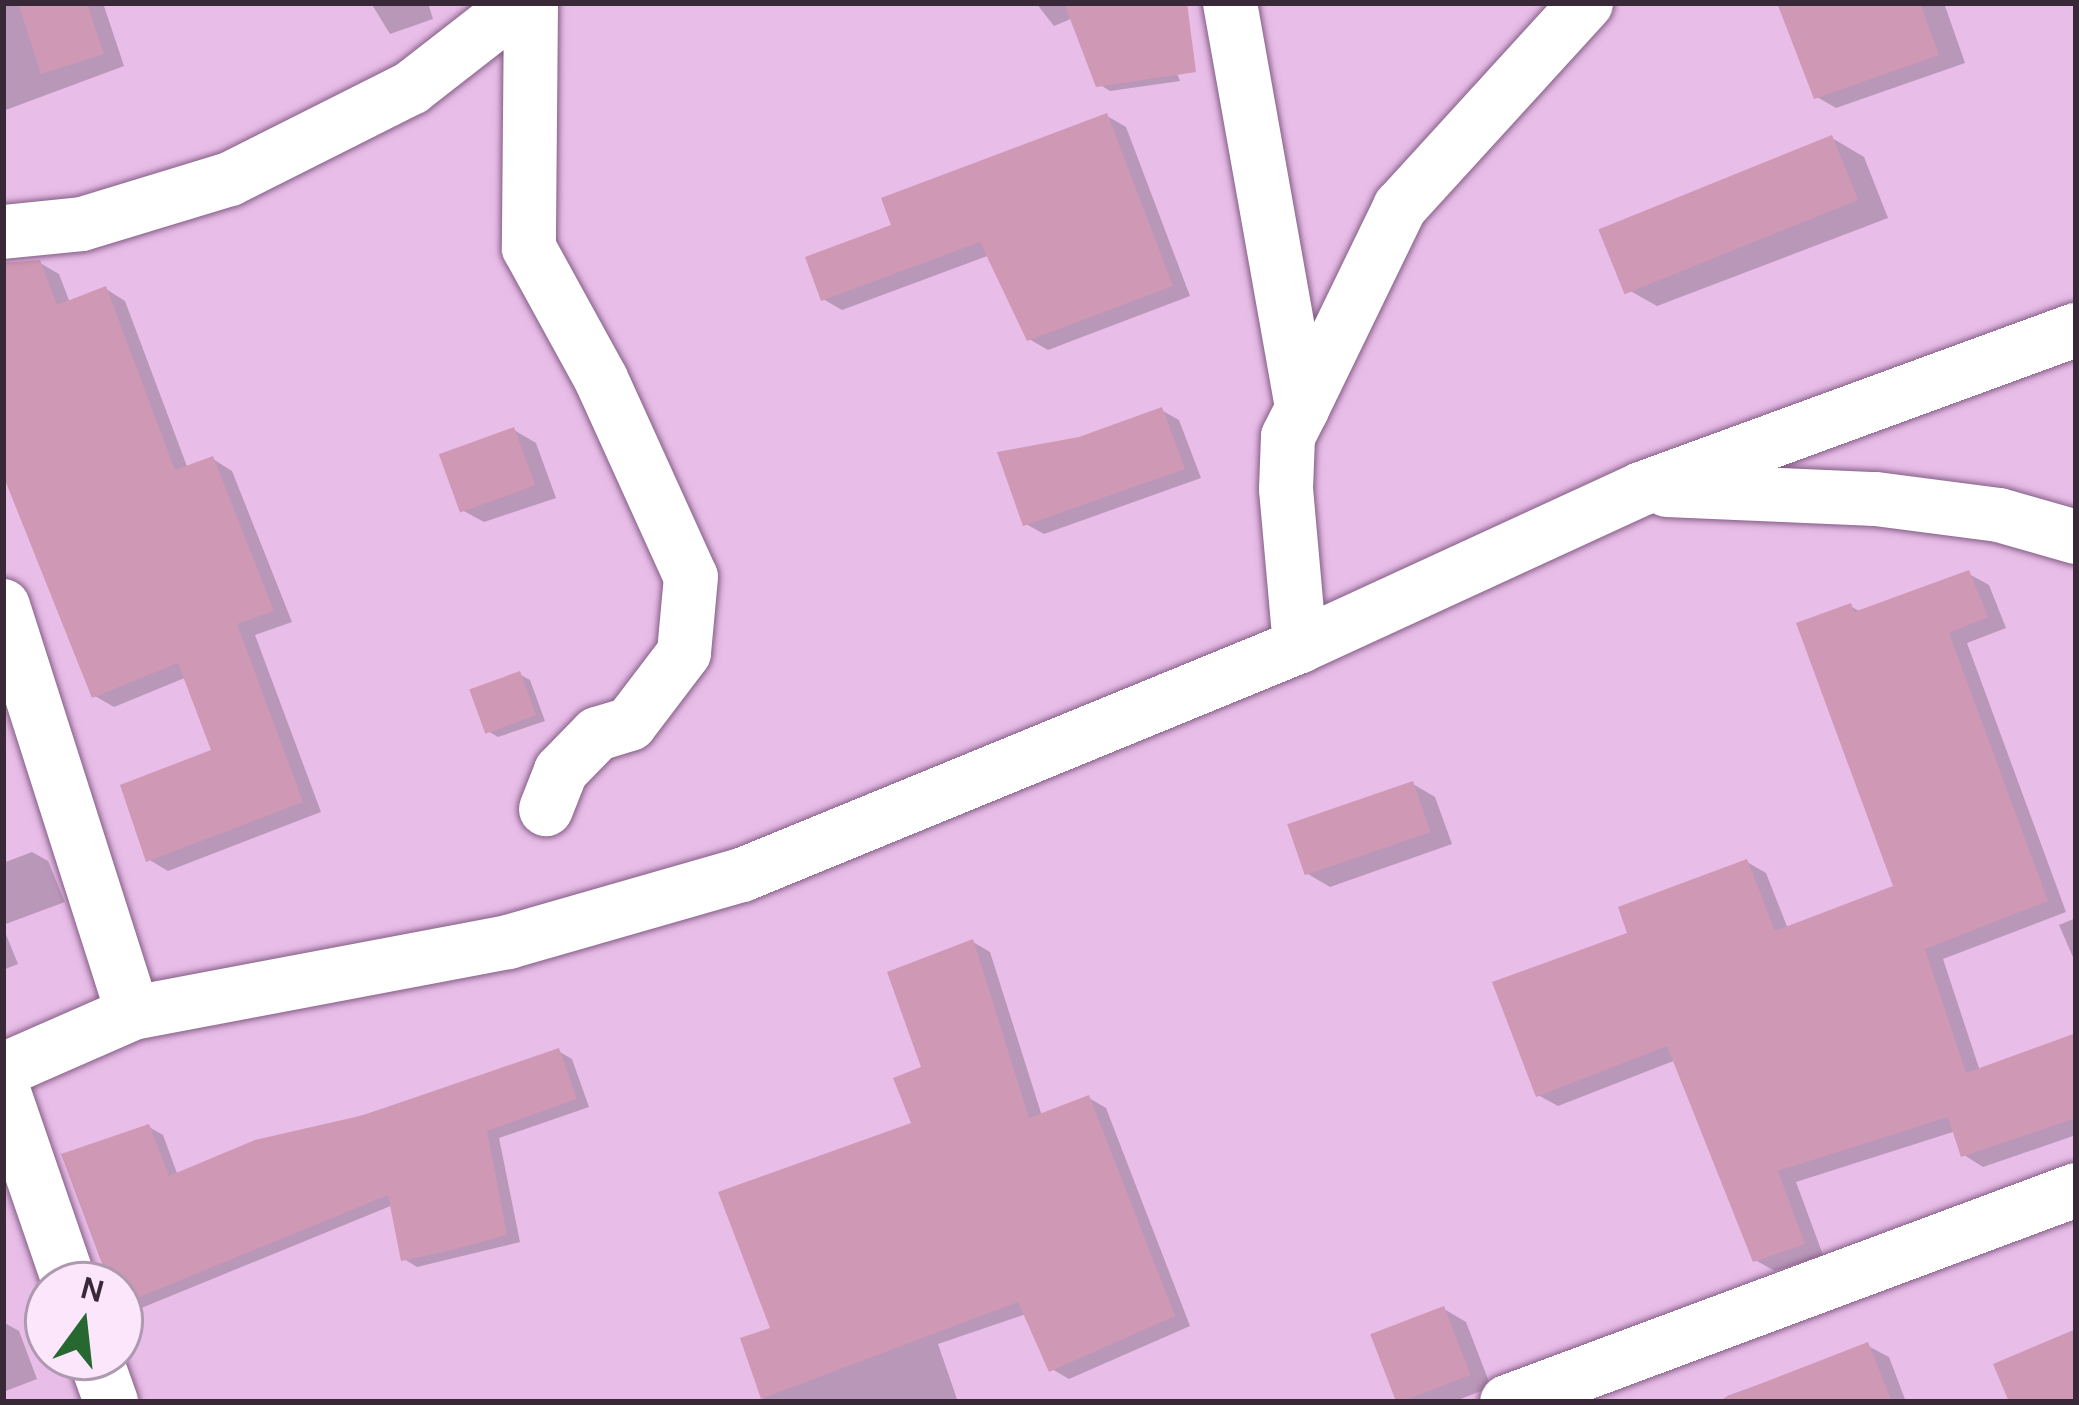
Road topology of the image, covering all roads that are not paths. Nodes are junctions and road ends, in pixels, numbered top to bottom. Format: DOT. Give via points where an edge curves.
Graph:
graph roads {
  1 [pos="520,3"];
  2 [pos="531,3"];
  3 [pos="1230,3"];
  4 [pos="1586,3"];
  5 [pos="3,232"];
  6 [pos="2076,330"];
  7 [pos="1302,409"];
  8 [pos="1641,489"];
  9 [pos="2076,537"];
  10 [pos="3,606"];
  11 [pos="1300,646"];
  12 [pos="546,809"];
  13 [pos="134,1013"];
  14 [pos="3,1070"];
  15 [pos="3,1090"];
  16 [pos="2076,1190"];
  17 [pos="62,1261"];
  18 [pos="1618,1383"];
  19 [pos="1507,1402"];
  1 -- 5 [label="street" via="412,88 230,179 82,224"];
  2 -- 12 [label="street" via="529,248 601,379 691,577 684,653 630,724 597,734 561,771"];
  3 -- 7 [label="street"];
  4 -- 7 [label="street" via="1400,207"];
  6 -- 8 [label="street"];
  7 -- 11 [label="street" via="1288,437 1286,490"];
  8 -- 9 [label="street" via="1876,499 1999,515"];
  8 -- 11 [label="street"];
  10 -- 13 [label="street"];
  11 -- 13 [label="street" via="742,875 508,942"];
  13 -- 14 [label="street"];
  15 -- 17 [label="street"];
  16 -- 18 [label="street"];
  18 -- 19 [label="street"];
}
